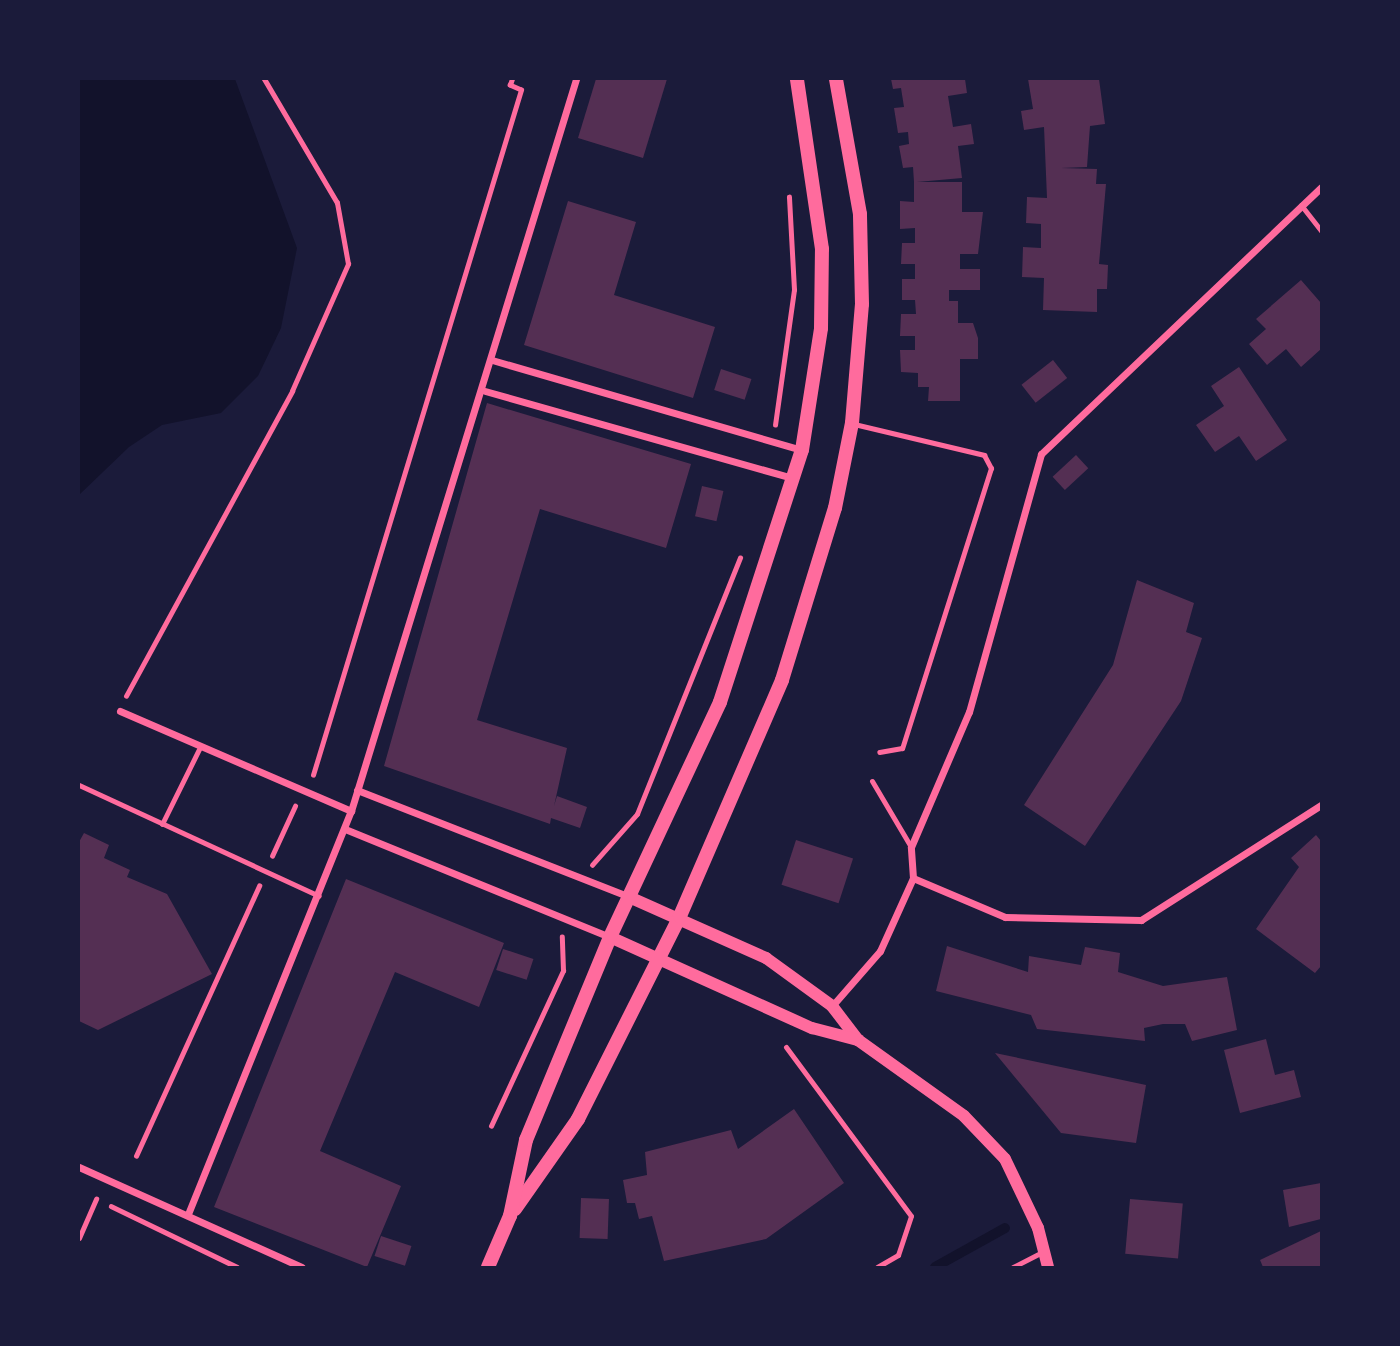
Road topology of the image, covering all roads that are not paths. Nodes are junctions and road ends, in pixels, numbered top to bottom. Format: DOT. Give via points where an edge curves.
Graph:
graph roads {
  1 [pos="576,79"];
  2 [pos="797,79"];
  3 [pos="836,79"];
  4 [pos="1321,187"];
  5 [pos="1301,205"];
  6 [pos="1321,231"];
  7 [pos="492,360"];
  8 [pos="485,391"];
  9 [pos="852,424"];
  10 [pos="802,450"];
  11 [pos="793,478"];
  12 [pos="120,711"];
  13 [pos="200,747"];
  14 [pos="879,752"];
  15 [pos="872,780"];
  16 [pos="79,785"];
  17 [pos="357,790"];
  18 [pos="1321,805"];
  19 [pos="351,811"];
  20 [pos="162,824"];
  21 [pos="345,829"];
  22 [pos="911,847"];
  23 [pos="914,878"];
  24 [pos="319,896"];
  25 [pos="629,897"];
  26 [pos="680,916"];
  27 [pos="610,937"];
  28 [pos="659,957"];
  29 [pos="832,1006"];
  30 [pos="858,1040"];
  31 [pos="786,1047"];
  32 [pos="79,1167"];
  33 [pos="96,1199"];
  34 [pos="188,1214"];
  35 [pos="510,1216"];
  36 [pos="79,1237"];
  37 [pos="1046,1251"];
  38 [pos="302,1267"];
  39 [pos="488,1267"];
  40 [pos="877,1267"];
  41 [pos="1013,1267"];
  42 [pos="1048,1267"];
  1 -- 7 [label="street"];
  2 -- 10 [label="main road" via="822,248 821,328"];
  3 -- 9 [label="main road" via="860,214 862,304"];
  4 -- 5 [label="street"];
  5 -- 6 [label="lane"];
  5 -- 22 [label="street" via="1041,454 969,712"];
  7 -- 8 [label="street"];
  7 -- 10 [label="street"];
  8 -- 11 [label="street"];
  8 -- 17 [label="street"];
  9 -- 14 [label="lane" via="984,455 991,468 902,748"];
  9 -- 26 [label="main road" via="835,508 782,680"];
  10 -- 11 [label="main road"];
  11 -- 25 [label="main road" via="720,702"];
  12 -- 13 [label="street"];
  13 -- 19 [label="street"];
  13 -- 20 [label="lane"];
  15 -- 22 [label="lane"];
  16 -- 20 [label="lane"];
  17 -- 19 [label="street"];
  17 -- 25 [label="street"];
  18 -- 23 [label="street" via="1141,920 1005,917"];
  19 -- 21 [label="street"];
  20 -- 24 [label="lane"];
  21 -- 24 [label="street"];
  21 -- 27 [label="street"];
  22 -- 23 [label="street"];
  23 -- 29 [label="street" via="880,951"];
  24 -- 34 [label="street"];
  25 -- 26 [label="street"];
  25 -- 27 [label="main road"];
  26 -- 28 [label="main road"];
  26 -- 29 [label="street" via="766,958"];
  27 -- 28 [label="street"];
  27 -- 35 [label="main road" via="526,1140"];
  28 -- 30 [label="street" via="812,1028"];
  28 -- 35 [label="main road" via="578,1119"];
  29 -- 30 [label="street"];
  30 -- 37 [label="street" via="964,1116 1004,1159"];
  31 -- 40 [label="lane" via="911,1216 898,1255"];
  32 -- 34 [label="street"];
  33 -- 36 [label="lane"];
  34 -- 38 [label="street"];
  35 -- 39 [label="main road"];
  37 -- 41 [label="lane"];
  37 -- 42 [label="street"];
}
